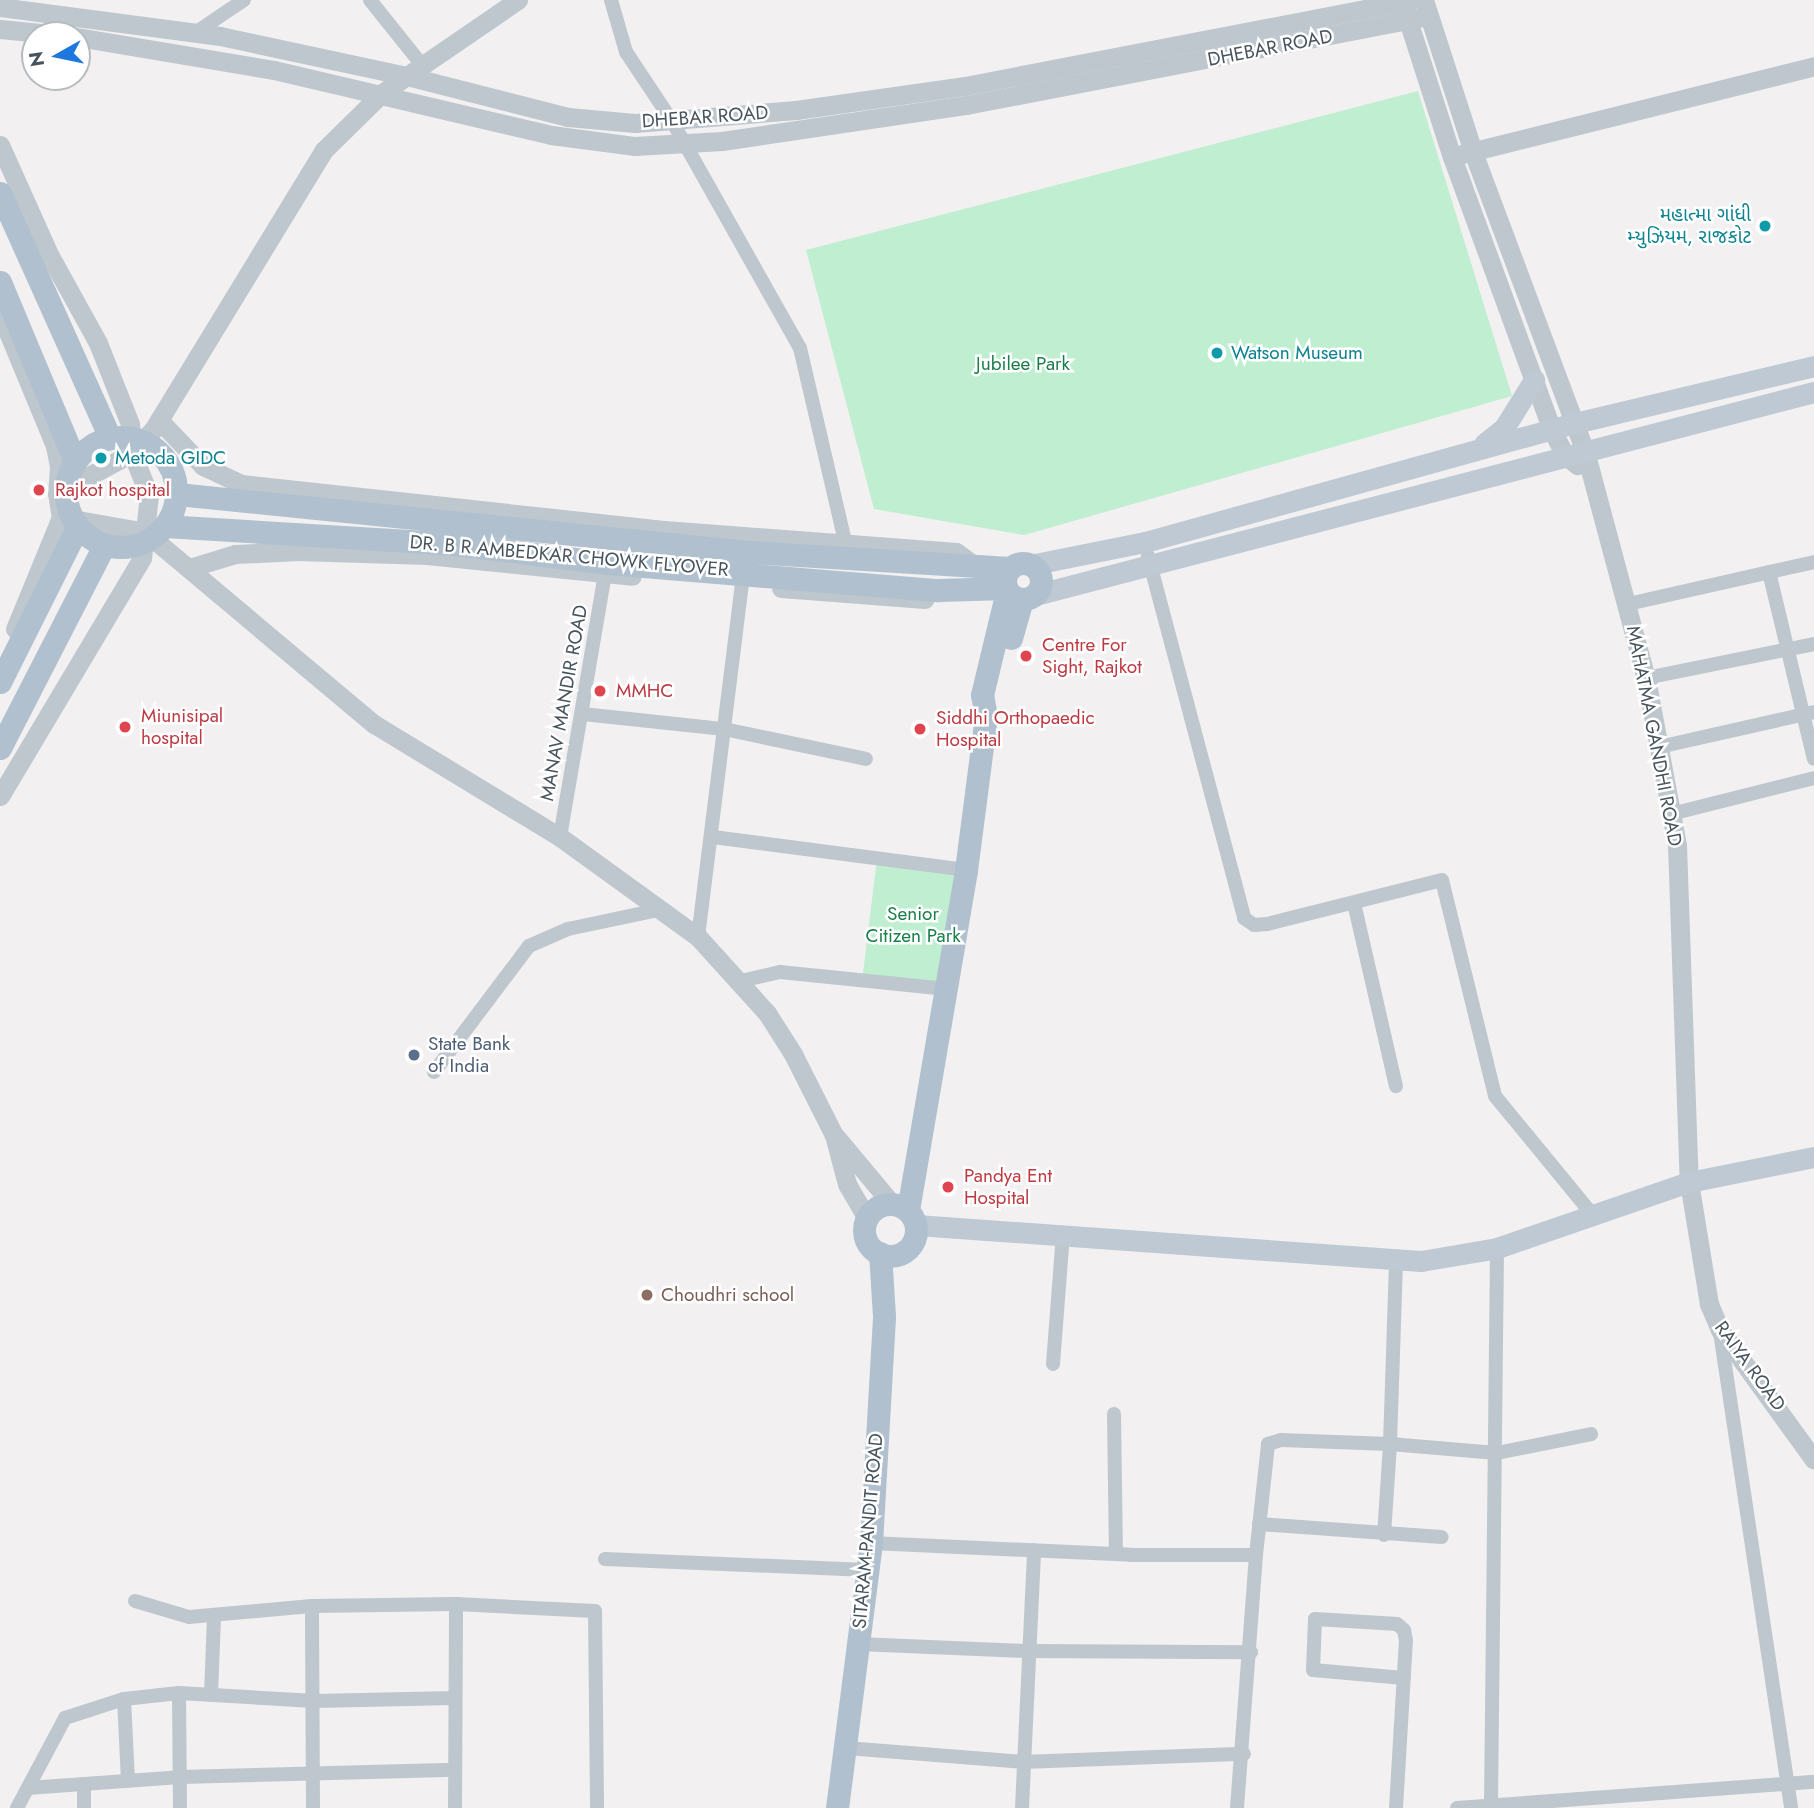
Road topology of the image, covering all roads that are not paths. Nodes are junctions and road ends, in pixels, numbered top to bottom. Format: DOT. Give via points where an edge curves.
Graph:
graph roads {
  1 [pos="244,0"];
  2 [pos="370,0"];
  3 [pos="518,0"];
  4 [pos="611,0"];
  5 [pos="1405,1"];
  6 [pos="0,7"];
  7 [pos="1427,8"];
  8 [pos="1408,22"];
  9 [pos="0,29"];
  10 [pos="21,31"];
  11 [pos="195,33"];
  12 [pos="91,39"];
  13 [pos="1814,66"];
  14 [pos="414,70"];
  15 [pos="382,93"];
  16 [pos="672,121"];
  17 [pos="685,144"];
  18 [pos="0,145"];
  19 [pos="1473,152"];
  20 [pos="1452,157"];
  21 [pos="0,193"];
  22 [pos="0,282"];
  23 [pos="0,313"];
  24 [pos="1814,366"];
  25 [pos="1534,380"];
  26 [pos="1814,392"];
  27 [pos="159,420"];
  28 [pos="1575,424"];
  29 [pos="1552,430"];
  30 [pos="110,438"];
  31 [pos="1477,449"];
  32 [pos="132,453"];
  33 [pos="1575,453"];
  34 [pos="75,461"];
  35 [pos="57,493"];
  36 [pos="177,494"];
  37 [pos="70,521"];
  38 [pos="155,529"];
  39 [pos="845,541"];
  40 [pos="1144,541"];
  41 [pos="105,544"];
  42 [pos="1814,562"];
  43 [pos="1151,566"];
  44 [pos="189,568"];
  45 [pos="1769,572"];
  46 [pos="605,574"];
  47 [pos="974,578"];
  48 [pos="1018,584"];
  49 [pos="742,585"];
  50 [pos="1628,604"];
  51 [pos="1814,644"];
  52 [pos="1787,650"];
  53 [pos="0,658"];
  54 [pos="1646,678"];
  55 [pos="0,682"];
  56 [pos="1809,713"];
  57 [pos="583,714"];
  58 [pos="724,729"];
  59 [pos="1659,747"];
  60 [pos="0,748"];
  61 [pos="866,759"];
  62 [pos="1814,760"];
  63 [pos="1814,778"];
  64 [pos="0,796"];
  65 [pos="1671,814"];
  66 [pos="560,837"];
  67 [pos="713,837"];
  68 [pos="966,870"];
  69 [pos="1354,903"];
  70 [pos="662,909"];
  71 [pos="698,937"];
  72 [pos="741,981"];
  73 [pos="947,989"];
  74 [pos="434,1072"];
  75 [pos="1396,1086"];
  76 [pos="834,1135"];
  77 [pos="1814,1157"];
  78 [pos="1689,1182"];
  79 [pos="905,1213"];
  80 [pos="1592,1214"];
  81 [pos="867,1218"];
  82 [pos="1063,1233"];
  83 [pos="1497,1248"];
  84 [pos="903,1252"];
  85 [pos="880,1254"];
  86 [pos="1396,1262"];
  87 [pos="884,1316"];
  88 [pos="1720,1330"];
  89 [pos="1053,1364"];
  90 [pos="1114,1414"];
  91 [pos="1591,1434"];
  92 [pos="1810,1441"];
  93 [pos="1390,1444"];
  94 [pos="1497,1453"];
  95 [pos="1814,1460"];
  96 [pos="1259,1524"];
  97 [pos="1384,1535"];
  98 [pos="1442,1537"];
  99 [pos="871,1543"];
  100 [pos="1034,1550"];
  101 [pos="1116,1554"];
  102 [pos="1256,1555"];
  103 [pos="605,1559"];
  104 [pos="867,1570"];
  105 [pos="135,1601"];
  106 [pos="456,1604"];
  107 [pos="312,1606"];
  108 [pos="214,1616"];
  109 [pos="858,1644"];
  110 [pos="1028,1651"];
  111 [pos="1251,1652"];
  112 [pos="1404,1678"];
  113 [pos="179,1693"];
  114 [pos="211,1695"];
  115 [pos="455,1698"];
  116 [pos="124,1699"];
  117 [pos="314,1701"];
  118 [pos="846,1748"];
  119 [pos="1244,1754"];
  120 [pos="1023,1762"];
  121 [pos="455,1770"];
  122 [pos="314,1772"];
  123 [pos="180,1777"];
  124 [pos="128,1781"];
  125 [pos="1788,1781"];
  126 [pos="1814,1782"];
  127 [pos="84,1784"];
  128 [pos="28,1788"];
  129 [pos="1491,1805"];
  130 [pos="18,1808"];
  131 [pos="84,1808"];
  132 [pos="180,1808"];
  133 [pos="313,1808"];
  134 [pos="455,1808"];
  135 [pos="597,1808"];
  136 [pos="836,1808"];
  137 [pos="1022,1808"];
  138 [pos="1237,1808"];
  139 [pos="1396,1808"];
  140 [pos="1457,1808"];
  141 [pos="1791,1808"];
  1 -- 11 [label="street"];
  2 -- 14 [label="street"];
  3 -- 14 [label="street"];
  4 -- 16 [label="street" via="626,52"];
  5 -- 8 [label="street"];
  5 -- 16 [label="street, DHEBAR ROAD" via="965,86 796,110"];
  6 -- 11 [label="street, DHEBAR ROAD"];
  7 -- 8 [label="street, DHEBAR ROAD"];
  7 -- 19 [label="street, MAHATMA GANDHI ROAD"];
  8 -- 17 [label="street, DHEBAR ROAD" via="966,105"];
  8 -- 20 [label="street"];
  9 -- 10 [label="street"];
  11 -- 14 [label="street, DHEBAR ROAD"];
  12 -- 15 [label="street, DHEBAR ROAD" via="177,51"];
  13 -- 19 [label="street"];
  14 -- 15 [label="street"];
  14 -- 16 [label="street, DHEBAR ROAD" via="568,117"];
  15 -- 17 [label="street, DHEBAR ROAD" via="598,143"];
  15 -- 27 [label="street" via="324,150"];
  16 -- 17 [label="street"];
  17 -- 39 [label="street" via="800,348"];
  18 -- 32 [label="street" via="50,256 99,343 130,424"];
  19 -- 20 [label="street"];
  19 -- 28 [label="street, MAHATMA GANDHI ROAD"];
  20 -- 25 [label="street"];
  21 -- 30 [label="main road"];
  22 -- 34 [label="main road"];
  23 -- 35 [label="street" via="55,446"];
  24 -- 28 [label="main road"];
  25 -- 29 [label="street"];
  25 -- 31 [label="main road" via="1504,428"];
  26 -- 33 [label="main road"];
  27 -- 32 [label="street"];
  27 -- 39 [label="street" via="203,466 241,484 664,530"];
  28 -- 29 [label="main road"];
  28 -- 33 [label="street, MAHATMA GANDHI ROAD"];
  29 -- 31 [label="main road"];
  29 -- 33 [label="street"];
  30 -- 34 [label="main road, bridge" via="86,449"];
  30 -- 36 [label="main road, bridge" via="128,437 159,451 169,463"];
  31 -- 40 [label="main road"];
  32 -- 35 [label="street"];
  32 -- 38 [label="street" via="149,495"];
  33 -- 43 [label="main road"];
  33 -- 50 [label="street, MAHATMA GANDHI ROAD" via="1588,474"];
  34 -- 37 [label="main road, bridge" via="66,494"];
  35 -- 37 [label="street"];
  36 -- 38 [label="main road, bridge"];
  36 -- 47 [label="main road, DR. B R AMBEDKAR CHOWK FLYOVER" via="749,552 937,565"];
  37 -- 38 [label="street"];
  37 -- 41 [label="main road, bridge"];
  37 -- 53 [label="street"];
  37 -- 55 [label="main road"];
  38 -- 41 [label="main road, bridge" via="137,545"];
  38 -- 44 [label="street"];
  38 -- 47 [label="main road, DR. B R AMBEDKAR CHOWK FLYOVER" via="446,544 607,563 938,590"];
  38 -- 64 [label="street"];
  39 -- 47 [label="street" via="956,552"];
  40 -- 43 [label="street"];
  40 -- 48 [label="main road"];
  41 -- 60 [label="main road"];
  42 -- 45 [label="street"];
  43 -- 48 [label="main road"];
  43 -- 69 [label="street" via="1244,918 1254,925 1267,924"];
  44 -- 46 [label="street" via="235,554 298,551 427,555"];
  44 -- 66 [label="street" via="374,724"];
  45 -- 50 [label="street"];
  45 -- 52 [label="street"];
  46 -- 49 [label="street"];
  46 -- 57 [label="street, MANAV MANDIR ROAD"];
  47 -- 48 [label="main road"];
  47 -- 49 [label="street" via="954,600"];
  48 -- 68 [label="main road" via="982,695 986,717"];
  49 -- 58 [label="street"];
  50 -- 54 [label="street, MAHATMA GANDHI ROAD"];
  51 -- 52 [label="street"];
  52 -- 54 [label="street"];
  52 -- 56 [label="street"];
  54 -- 59 [label="street, MAHATMA GANDHI ROAD"];
  56 -- 59 [label="street"];
  56 -- 62 [label="street"];
  57 -- 58 [label="street"];
  57 -- 66 [label="street, MANAV MANDIR ROAD"];
  58 -- 61 [label="street"];
  58 -- 67 [label="street"];
  59 -- 65 [label="street, MAHATMA GANDHI ROAD"];
  63 -- 65 [label="street"];
  65 -- 78 [label="street, MAHATMA GANDHI ROAD" via="1677,845"];
  66 -- 70 [label="street"];
  67 -- 68 [label="street"];
  67 -- 71 [label="street"];
  68 -- 73 [label="main road"];
  69 -- 75 [label="street"];
  69 -- 80 [label="street" via="1442,880 1495,1096"];
  70 -- 71 [label="street"];
  70 -- 74 [label="street" via="568,929 529,946"];
  71 -- 72 [label="street"];
  72 -- 73 [label="street" via="780,972"];
  72 -- 76 [label="street" via="786,1044"];
  73 -- 79 [label="main road"];
  76 -- 79 [label="street"];
  76 -- 81 [label="street" via="848,1184"];
  77 -- 78 [label="main road"];
  78 -- 80 [label="main road"];
  78 -- 88 [label="street, RAIYA ROAD" via="1703,1280"];
  79 -- 81 [label="main road" via="877,1207"];
  79 -- 82 [label="main road"];
  79 -- 84 [label="main road" via="914,1241"];
  80 -- 83 [label="main road"];
  81 -- 85 [label="main road" via="867,1242"];
  82 -- 86 [label="main road"];
  82 -- 89 [label="street"];
  83 -- 86 [label="main road"];
  83 -- 94 [label="street"];
  84 -- 85 [label="main road"];
  84 -- 87 [label="main road"];
  85 -- 87 [label="main road, SITARAM-PANDIT ROAD"];
  86 -- 93 [label="street"];
  87 -- 99 [label="main road, SITARAM-PANDIT ROAD"];
  88 -- 92 [label="street, RAIYA ROAD"];
  88 -- 125 [label="street"];
  90 -- 101 [label="street"];
  91 -- 94 [label="street"];
  92 -- 95 [label="street, RAIYA ROAD"];
  93 -- 94 [label="street"];
  93 -- 96 [label="street" via="1281,1440 1268,1444"];
  93 -- 97 [label="street"];
  94 -- 129 [label="street"];
  96 -- 97 [label="street"];
  96 -- 102 [label="street"];
  97 -- 98 [label="street"];
  99 -- 100 [label="street"];
  99 -- 104 [label="main road, SITARAM-PANDIT ROAD"];
  100 -- 101 [label="street"];
  100 -- 110 [label="street"];
  101 -- 102 [label="street"];
  102 -- 111 [label="street"];
  103 -- 104 [label="street"];
  104 -- 109 [label="main road, SITARAM-PANDIT ROAD"];
  105 -- 108 [label="street" via="189,1616"];
  106 -- 107 [label="street"];
  106 -- 115 [label="street"];
  106 -- 135 [label="street" via="595,1611"];
  107 -- 108 [label="street"];
  107 -- 117 [label="street"];
  108 -- 114 [label="street"];
  109 -- 110 [label="street"];
  109 -- 118 [label="main road, SITARAM-PANDIT ROAD"];
  110 -- 111 [label="street"];
  110 -- 120 [label="street"];
  111 -- 119 [label="street"];
  112 -- 112 [label="street" via="1406,1641 1397,1624 1315,1619 1313,1670"];
  112 -- 139 [label="street"];
  113 -- 114 [label="street"];
  113 -- 116 [label="street"];
  113 -- 123 [label="street"];
  114 -- 117 [label="street"];
  115 -- 117 [label="street"];
  115 -- 121 [label="street"];
  116 -- 124 [label="street"];
  116 -- 128 [label="street" via="65,1717"];
  117 -- 122 [label="street"];
  118 -- 120 [label="street"];
  118 -- 136 [label="main road, SITARAM-PANDIT ROAD"];
  119 -- 120 [label="street"];
  119 -- 138 [label="street"];
  120 -- 137 [label="street"];
  121 -- 122 [label="street"];
  121 -- 134 [label="street"];
  122 -- 123 [label="street"];
  122 -- 133 [label="street"];
  123 -- 124 [label="street"];
  123 -- 132 [label="street"];
  124 -- 127 [label="street"];
  125 -- 126 [label="street"];
  125 -- 129 [label="street"];
  125 -- 141 [label="street"];
  127 -- 128 [label="street"];
  127 -- 131 [label="street"];
  128 -- 130 [label="street"];
  129 -- 140 [label="street"];
}
